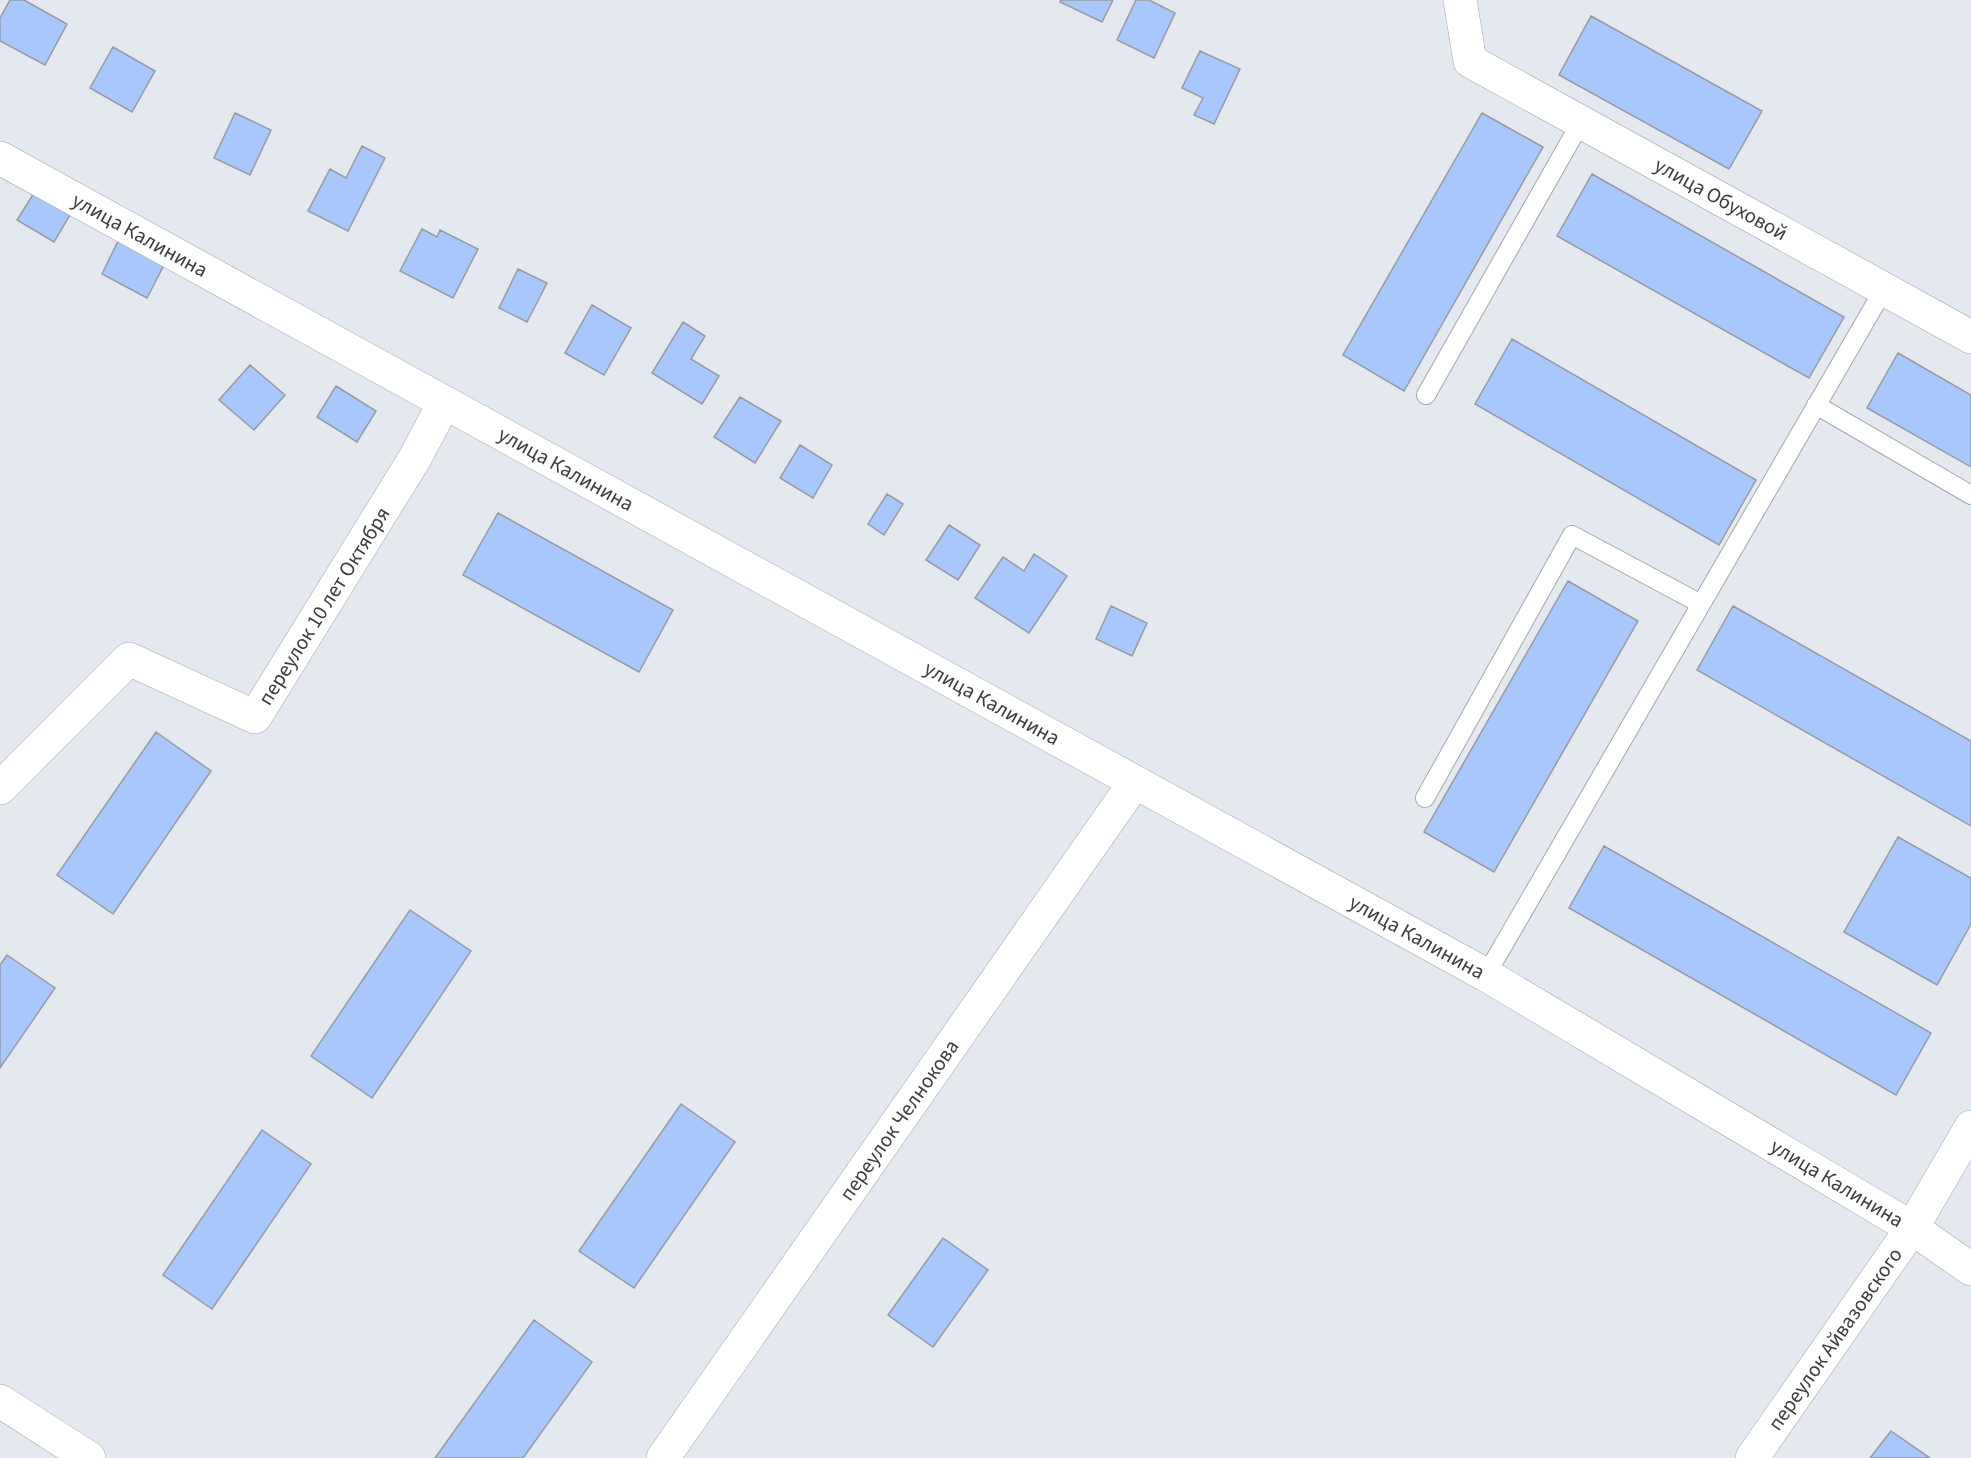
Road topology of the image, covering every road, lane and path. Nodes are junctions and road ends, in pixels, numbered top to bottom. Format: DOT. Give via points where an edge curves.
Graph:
graph roads {
  1 [pos="1460,0"];
  2 [pos="1581,122"];
  3 [pos="0,158"];
  4 [pos="1884,289"];
  5 [pos="1971,337"];
  6 [pos="1426,395"];
  7 [pos="444,403"];
  8 [pos="1816,405"];
  9 [pos="1971,495"];
  10 [pos="1701,604"];
  11 [pos="1135,782"];
  12 [pos="0,788"];
  13 [pos="1425,798"];
  14 [pos="1486,975"];
  15 [pos="1971,1127"];
  16 [pos="1912,1228"];
  17 [pos="1971,1269"];
  18 [pos="0,1401"];
  19 [pos="89,1458"];
  20 [pos="663,1458"];
  21 [pos="1752,1458"];
  1 -- 2 [label="street, улица Обуховой" via="1470,62"];
  2 -- 4 [label="street, улица Обуховой"];
  2 -- 6 [label="lane"];
  3 -- 7 [label="street, улица Калинина"];
  4 -- 5 [label="street, улица Обуховой"];
  4 -- 8 [label="lane"];
  7 -- 11 [label="street, улица Калинина"];
  7 -- 12 [label="street, переулок 10 лет Октября" via="415,458 255,717 129,659"];
  8 -- 9 [label="lane"];
  8 -- 10 [label="lane"];
  10 -- 13 [label="lane" via="1572,535"];
  10 -- 14 [label="lane"];
  11 -- 14 [label="street, улица Калинина"];
  11 -- 20 [label="street, переулок Челнокова"];
  14 -- 16 [label="street, улица Калинина"];
  15 -- 16 [label="street, переулок Айвазовского"];
  16 -- 17 [label="street, улица Калинина"];
  16 -- 21 [label="street, переулок Айвазовского"];
  18 -- 19 [label="street"];
}
